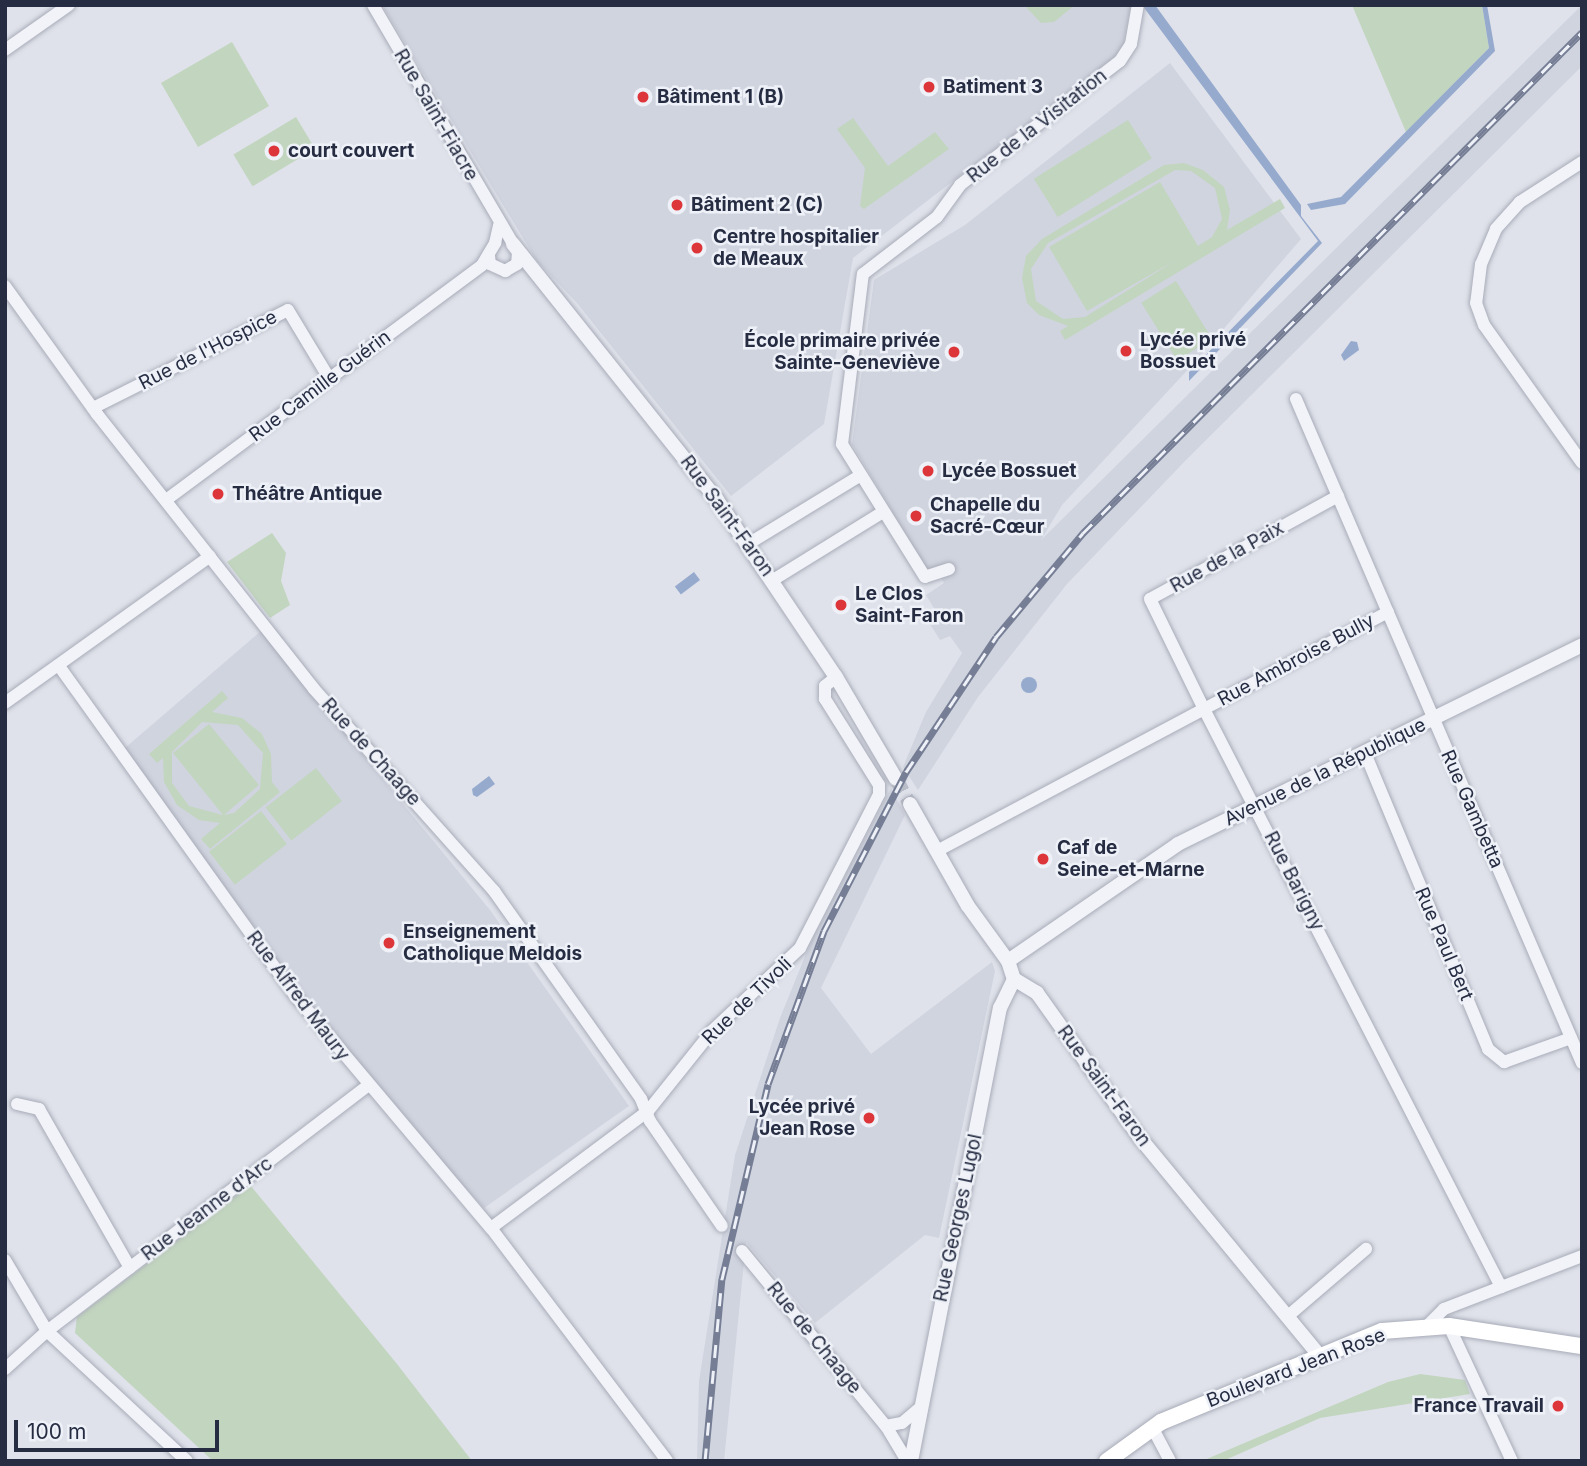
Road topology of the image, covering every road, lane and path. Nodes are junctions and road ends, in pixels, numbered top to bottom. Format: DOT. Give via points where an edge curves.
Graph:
graph roads {
  1 [pos="69,5"];
  2 [pos="373,5"];
  3 [pos="1138,5"];
  4 [pos="5,50"];
  5 [pos="1582,162"];
  6 [pos="499,225"];
  7 [pos="495,243"];
  8 [pos="516,248"];
  9 [pos="489,256"];
  10 [pos="496,269"];
  11 [pos="512,269"];
  12 [pos="474,271"];
  13 [pos="531,272"];
  14 [pos="5,286"];
  15 [pos="330,378"];
  16 [pos="1296,399"];
  17 [pos="93,408"];
  18 [pos="1582,463"];
  19 [pos="860,475"];
  20 [pos="1338,496"];
  21 [pos="166,500"];
  22 [pos="883,512"];
  23 [pos="748,544"];
  24 [pos="210,556"];
  25 [pos="949,569"];
  26 [pos="773,580"];
  27 [pos="1388,612"];
  28 [pos="1582,645"];
  29 [pos="59,666"];
  30 [pos="836,677"];
  31 [pos="5,704"];
  32 [pos="1204,709"];
  33 [pos="1433,719"];
  34 [pos="1365,753"];
  35 [pos="896,779"];
  36 [pos="910,804"];
  37 [pos="1255,806"];
  38 [pos="937,851"];
  39 [pos="1008,961"];
  40 [pos="1014,979"];
  41 [pos="1571,1038"];
  42 [pos="1582,1063"];
  43 [pos="368,1086"];
  44 [pos="17,1104"];
  45 [pos="648,1111"];
  46 [pos="722,1226"];
  47 [pos="491,1228"];
  48 [pos="1366,1249"];
  49 [pos="742,1251"];
  50 [pos="1582,1256"];
  51 [pos="5,1260"];
  52 [pos="130,1268"];
  53 [pos="1501,1287"];
  54 [pos="1288,1316"];
  55 [pos="1427,1326"];
  56 [pos="1449,1326"];
  57 [pos="47,1331"];
  58 [pos="1582,1346"];
  59 [pos="1319,1355"];
  60 [pos="5,1369"];
  61 [pos="920,1407"];
  62 [pos="887,1426"];
  63 [pos="1152,1427"];
  64 [pos="1166,1455"];
  65 [pos="187,1461"];
  66 [pos="667,1461"];
  67 [pos="909,1461"];
  68 [pos="1107,1461"];
  69 [pos="1512,1461"];
  1 -- 4 [label="street"];
  2 -- 6 [label="street, Rue Saint-Fiacre"];
  3 -- 19 [label="street, Rue de la Visitation" via="1131,44 1120,61 960,185 937,217 863,274 842,444"];
  5 -- 18 [label="street" via="1520,202 1488,244 1476,303 1497,343"];
  6 -- 7 [label="street"];
  6 -- 8 [label="street, Rue Saint-Fiacre"];
  7 -- 8 [label="street"];
  7 -- 9 [label="street"];
  8 -- 11 [label="street"];
  8 -- 13 [label="street, Rue Saint-Faron"];
  9 -- 10 [label="street"];
  9 -- 12 [label="street, Rue Camille Guérin"];
  10 -- 11 [label="street"];
  10 -- 12 [label="street"];
  11 -- 13 [label="street"];
  12 -- 15 [label="street, Rue Camille Guérin"];
  13 -- 23 [label="street, Rue Saint-Faron" via="670,438"];
  14 -- 17 [label="street, Rue de Chaage"];
  15 -- 17 [label="street, Rue de l'Hospice" via="288,310"];
  15 -- 21 [label="street, Rue Camille Guérin"];
  16 -- 20 [label="street, Rue Gambetta"];
  17 -- 21 [label="street, Rue de Chaage"];
  19 -- 22 [label="street, Rue de la Visitation"];
  19 -- 23 [label="street"];
  20 -- 27 [label="street, Rue Gambetta"];
  20 -- 32 [label="street, Rue de la Paix" via="1150,599"];
  21 -- 24 [label="street, Rue de Chaage"];
  22 -- 25 [label="street, Rue de la Visitation" via="925,577"];
  22 -- 26 [label="street"];
  23 -- 26 [label="street, Rue Saint-Faron"];
  24 -- 29 [label="street"];
  24 -- 45 [label="street, Rue de Chaage" via="314,689 494,891"];
  26 -- 30 [label="street, Rue Saint-Faron"];
  27 -- 32 [label="street, Rue Ambroise Bully"];
  27 -- 33 [label="street, Rue Gambetta"];
  28 -- 33 [label="street, Avenue de la République"];
  29 -- 31 [label="street"];
  29 -- 43 [label="street, Rue Alfred Maury" via="276,971"];
  30 -- 35 [label="street, Rue Saint-Faron"];
  30 -- 45 [label="street, Rue de Tivoli" via="823,694 879,785 877,800 800,948 712,1031"];
  32 -- 37 [label="street, Rue Barigny"];
  32 -- 38 [label="street"];
  33 -- 34 [label="street, Avenue de la République"];
  33 -- 41 [label="street, Rue Gambetta"];
  34 -- 37 [label="street, Avenue de la République"];
  34 -- 41 [label="street, Rue Paul Bert" via="1489,1049 1504,1062"];
  36 -- 38 [label="street"];
  37 -- 39 [label="street, Avenue de la République" via="1157,856"];
  37 -- 53 [label="street, Rue Barigny"];
  38 -- 39 [label="street" via="968,906"];
  39 -- 40 [label="street"];
  40 -- 54 [label="street, Rue Saint-Faron" via="1037,993 1140,1138"];
  40 -- 61 [label="street, Rue Georges Lugol" via="1000,1008"];
  41 -- 42 [label="street, Rue Gambetta"];
  43 -- 47 [label="street, Rue Alfred Maury"];
  43 -- 52 [label="street, Rue Jeanne d'Arc"];
  44 -- 52 [label="street" via="39,1109"];
  45 -- 46 [label="street, Rue de Chaage" via="657,1133"];
  45 -- 47 [label="street, Rue de Tivoli"];
  47 -- 66 [label="street, Rue Alfred Maury"];
  48 -- 54 [label="street"];
  49 -- 62 [label="street, Rue de Chaage"];
  50 -- 53 [label="street"];
  51 -- 57 [label="street"];
  52 -- 57 [label="street, Rue Jeanne d'Arc"];
  53 -- 55 [label="street" via="1444,1309"];
  54 -- 59 [label="street, Rue Saint-Faron"];
  55 -- 56 [label="main road, Boulevard Jean Rose"];
  55 -- 59 [label="main road, Boulevard Jean Rose" via="1382,1331"];
  56 -- 58 [label="main road, Boulevard Jean Rose"];
  56 -- 69 [label="street"];
  57 -- 60 [label="street, Rue Jeanne d'Arc"];
  57 -- 65 [label="street"];
  59 -- 63 [label="main road, Boulevard Jean Rose"];
  61 -- 62 [label="street" via="902,1423"];
  61 -- 67 [label="street, Rue Georges Lugol"];
  62 -- 67 [label="street, Rue de Chaage"];
  63 -- 64 [label="street"];
  63 -- 68 [label="main road, Boulevard Jean Rose"];
}
